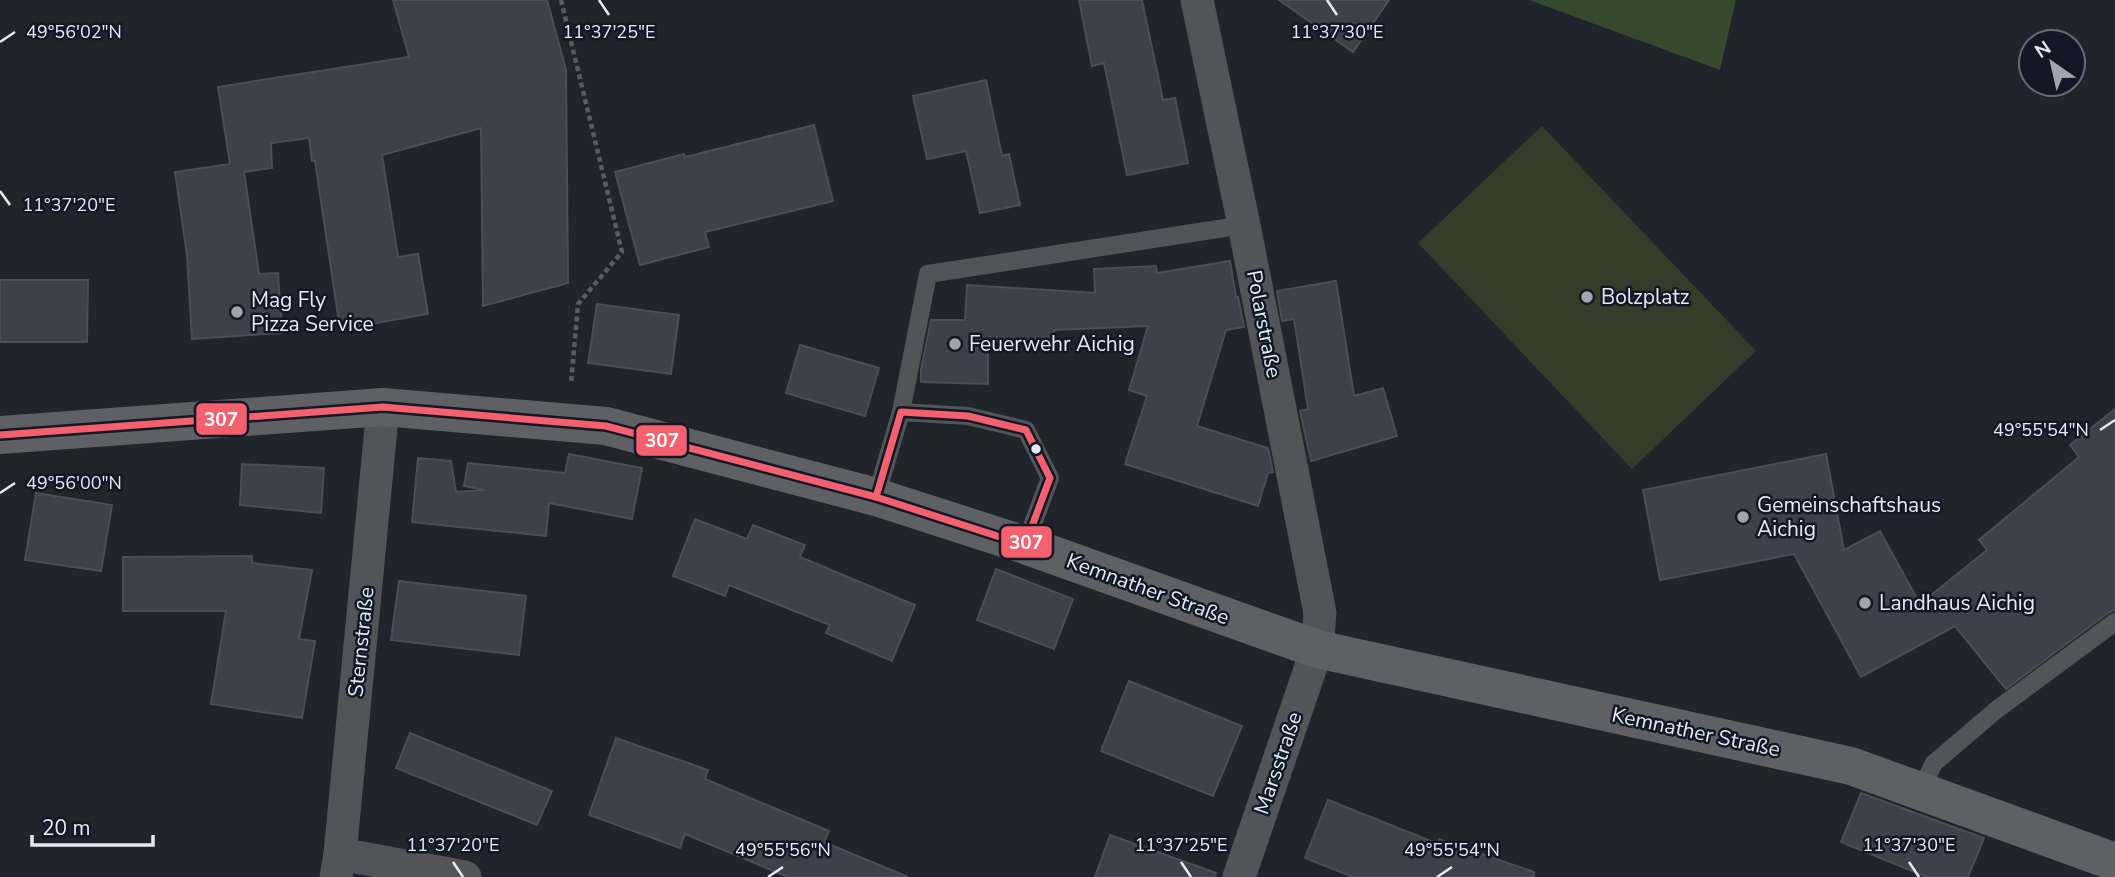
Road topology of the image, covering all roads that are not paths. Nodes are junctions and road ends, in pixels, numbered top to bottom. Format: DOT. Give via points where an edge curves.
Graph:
graph roads {
  1 [pos="1197,0"];
  2 [pos="1244,225"];
  3 [pos="383,407"];
  4 [pos="901,412"];
  5 [pos="0,435"];
  6 [pos="876,497"];
  7 [pos="1025,545"];
  8 [pos="2115,622"];
  9 [pos="1317,649"];
  10 [pos="1920,791"];
  11 [pos="2115,862"];
  12 [pos="338,865"];
  13 [pos="465,877"];
  14 [pos="1239,877"];
  1 -- 2 [label="street, Polarstraße"];
  2 -- 4 [label="lane" via="928,275"];
  2 -- 9 [label="street, Polarstraße" via="1320,613"];
  3 -- 5 [label="main road, Kemnather Straße"];
  3 -- 6 [label="main road, Kemnather Straße" via="606,426"];
  3 -- 12 [label="street, Sternstraße"];
  4 -- 6 [label="lane"];
  4 -- 7 [label="lane" via="968,416 1026,430 1050,478"];
  6 -- 7 [label="main road, Kemnather Straße"];
  7 -- 9 [label="main road, Kemnather Straße"];
  8 -- 10 [label="lane" via="1995,711 1934,763"];
  9 -- 10 [label="main road, Kemnather Straße" via="1851,766"];
  9 -- 14 [label="street, Marsstraße"];
  10 -- 11 [label="main road, Kemnather Straße"];
  12 -- 13 [label="street"];
}
